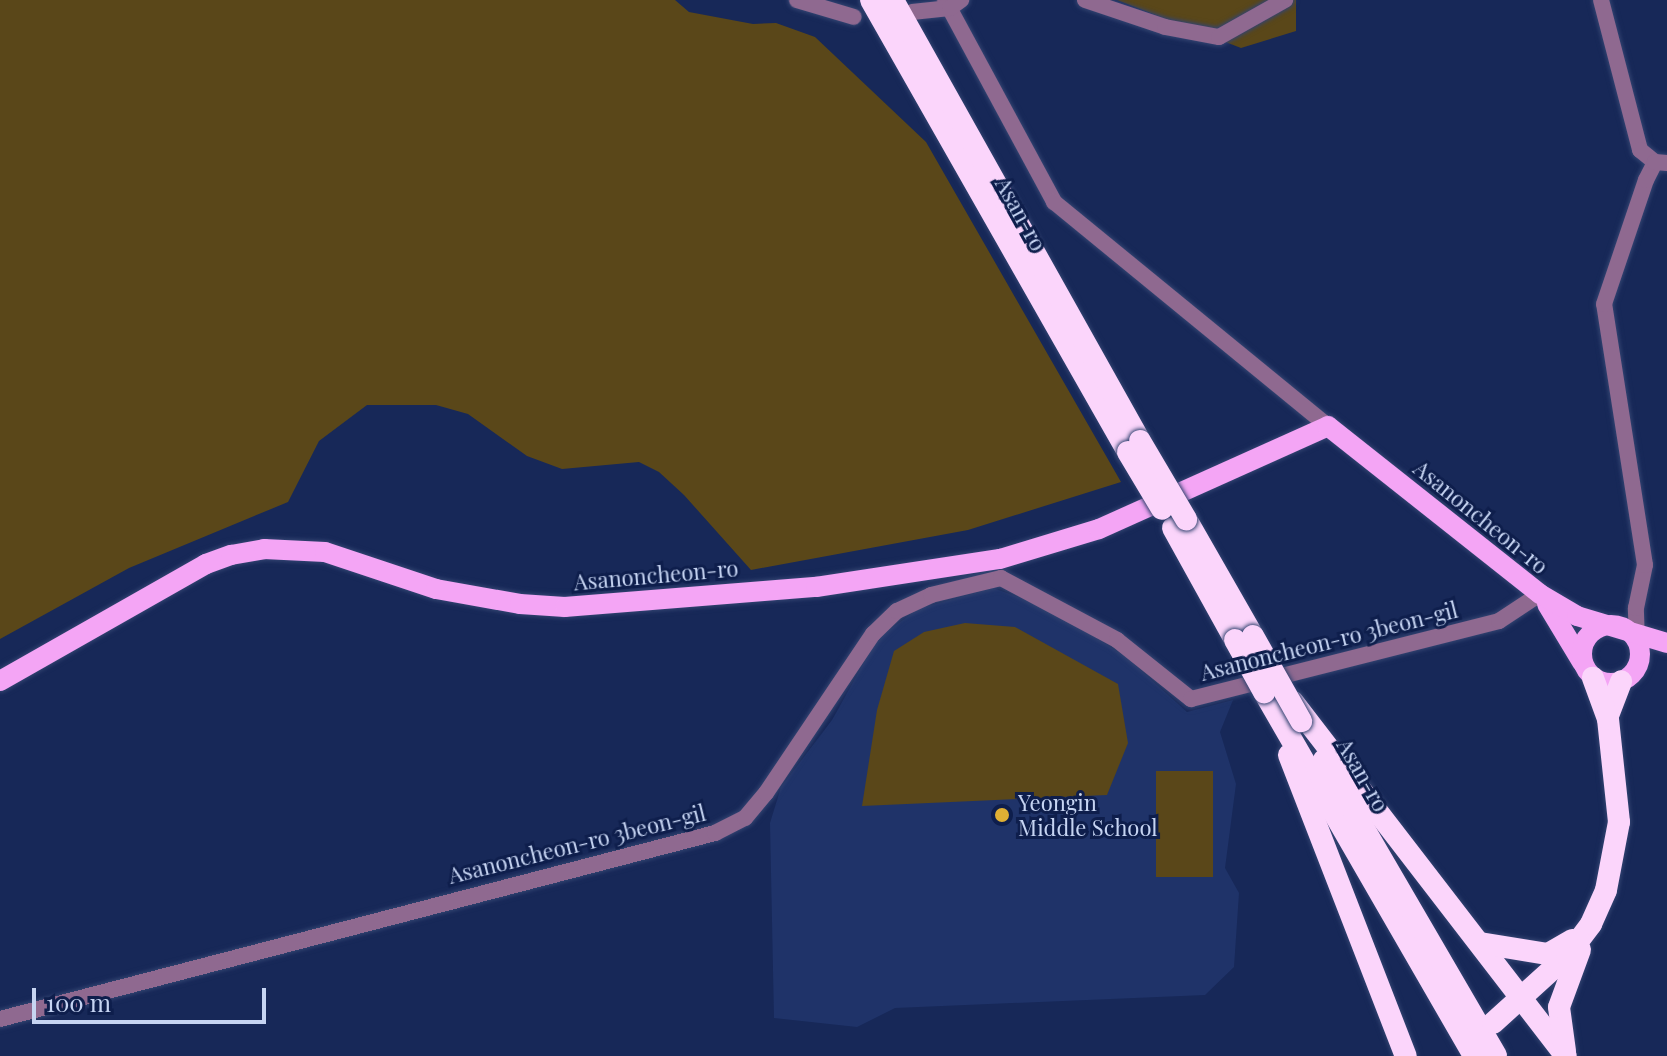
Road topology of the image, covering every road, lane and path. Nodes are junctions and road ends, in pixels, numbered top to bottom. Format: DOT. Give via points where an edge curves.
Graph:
graph roads {
  1 [pos="797,0"];
  2 [pos="871,0"];
  3 [pos="893,0"];
  4 [pos="1085,0"];
  5 [pos="1285,0"];
  6 [pos="1601,0"];
  7 [pos="952,3"];
  8 [pos="912,12"];
  9 [pos="854,17"];
  10 [pos="1661,162"];
  11 [pos="1328,426"];
  12 [pos="1134,446"];
  13 [pos="999,568"];
  14 [pos="1540,594"];
  15 [pos="1636,608"];
  16 [pos="1615,626"];
  17 [pos="1636,637"];
  18 [pos="1667,643"];
  19 [pos="1667,650"];
  20 [pos="1588,670"];
  21 [pos="1628,676"];
  22 [pos="0,681"];
  23 [pos="1608,719"];
  24 [pos="1292,723"];
  25 [pos="1591,924"];
  26 [pos="1480,943"];
  27 [pos="1522,998"];
  28 [pos="0,1019"];
  29 [pos="1493,1023"];
  30 [pos="1461,1055"];
  31 [pos="1406,1056"];
  32 [pos="1496,1056"];
  33 [pos="1566,1056"];
  1 -- 9 [label="street"];
  2 -- 12 [label="highway, Asan-ro"];
  3 -- 12 [label="highway, Asan-ro"];
  4 -- 5 [label="street" via="1165,27 1219,37"];
  6 -- 10 [label="street" via="1640,150"];
  7 -- 8 [label="street, Asanoncheon-ro"];
  7 -- 11 [label="street, Asanoncheon-ro" via="1054,202"];
  10 -- 15 [label="street" via="1604,304 1645,565"];
  11 -- 13 [label="main road, Asanoncheon-ro"];
  11 -- 14 [label="main road, Asanoncheon-ro"];
  12 -- 24 [label="highway, Asan-ro, bridge"];
  13 -- 14 [label="street, Asanoncheon-ro 3beon-gil" via="1117,640 1191,699 1499,621"];
  13 -- 22 [label="main road, Asanoncheon-ro" via="565,607 436,589 325,552 264,549 206,564"];
  13 -- 28 [label="street, Asanoncheon-ro 3beon-gil" via="897,611 873,634 766,793 745,818 715,833"];
  14 -- 16 [label="main road, Asanoncheon-ro" via="1577,616"];
  14 -- 20 [label="main road"];
  15 -- 16 [label="street"];
  15 -- 17 [label="street"];
  16 -- 17 [label="main road"];
  16 -- 20 [label="main road" via="1589,635"];
  17 -- 18 [label="main road"];
  17 -- 21 [label="main road"];
  19 -- 21 [label="main road"];
  20 -- 21 [label="main road"];
  20 -- 23 [label="highway"];
  21 -- 23 [label="highway" via="1609,703"];
  23 -- 25 [label="highway" via="1619,822 1609,878"];
  24 -- 26 [label="highway"];
  24 -- 30 [label="highway, Asan-ro"];
  24 -- 31 [label="highway"];
  24 -- 32 [label="highway, Asan-ro"];
  25 -- 26 [label="highway" via="1548,954"];
  25 -- 27 [label="highway" via="1567,956"];
  25 -- 33 [label="highway" via="1559,1007"];
  26 -- 27 [label="highway"];
  27 -- 29 [label="highway"];
  27 -- 33 [label="highway"];
}
